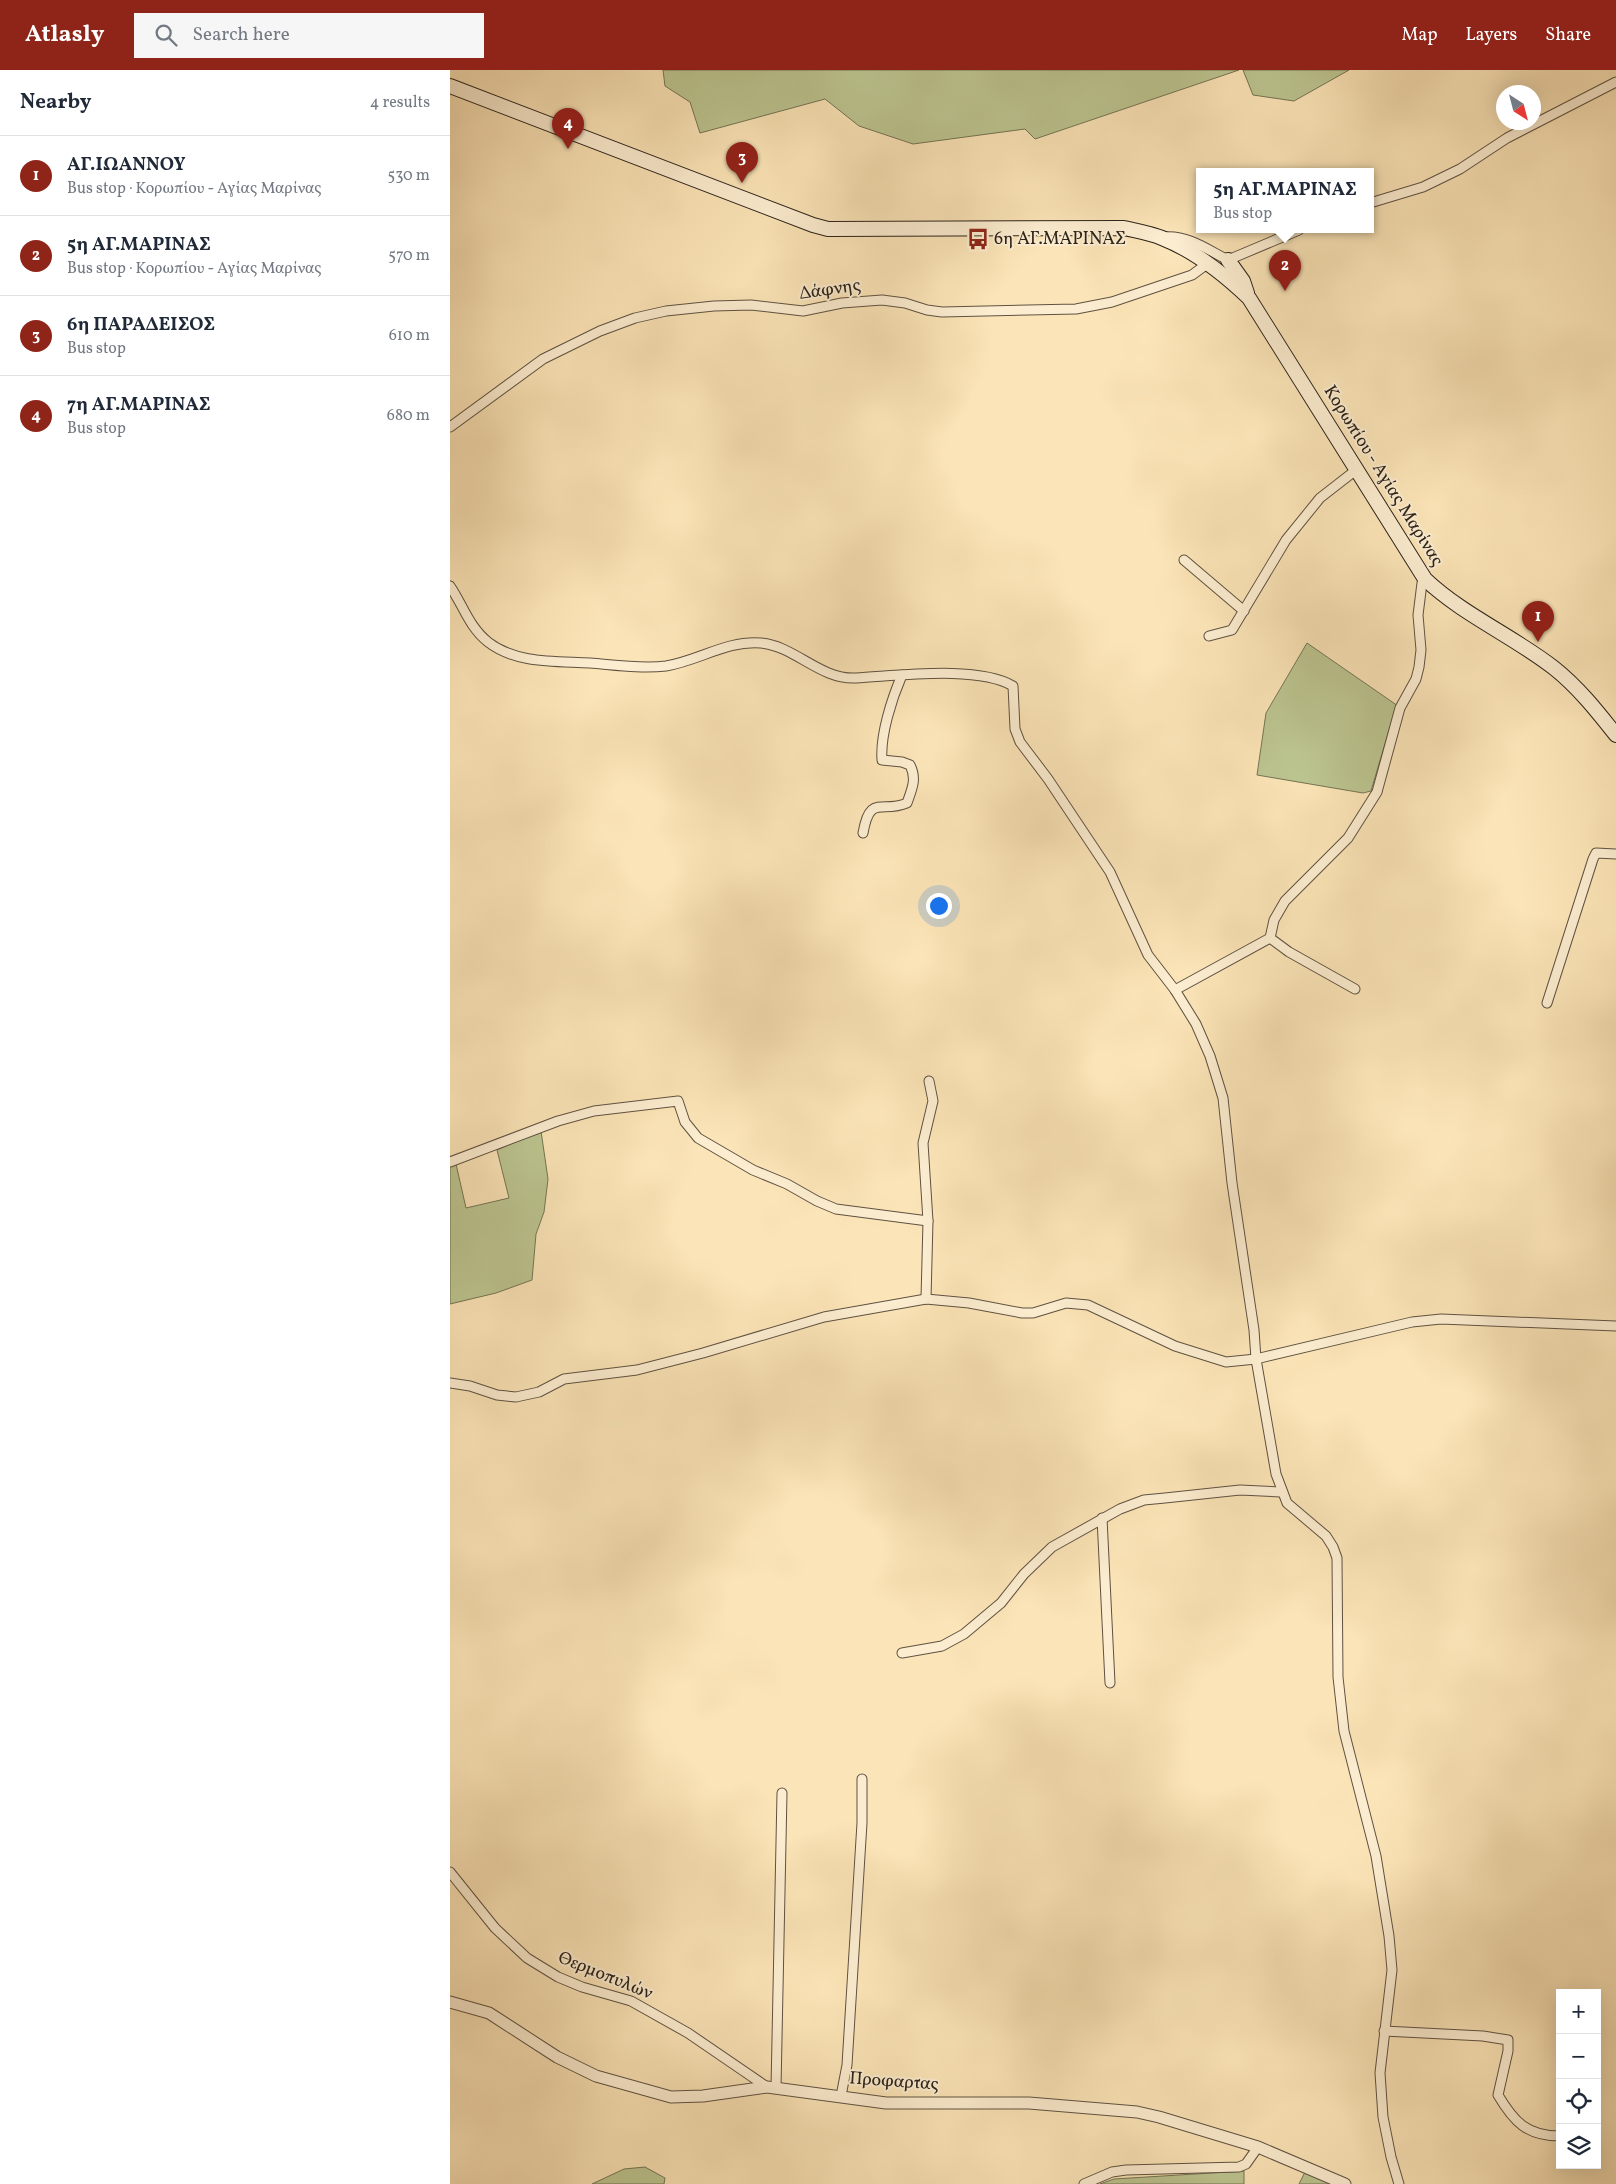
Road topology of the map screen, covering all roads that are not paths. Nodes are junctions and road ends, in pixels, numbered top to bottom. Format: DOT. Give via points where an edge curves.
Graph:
graph roads {
  1 [pos="1616,82"];
  2 [pos="450,86"];
  3 [pos="1374,202"];
  4 [pos="1292,233"];
  5 [pos="1162,238"];
  6 [pos="1228,260"];
  7 [pos="1207,264"];
  8 [pos="1249,298"];
  9 [pos="450,427"];
  10 [pos="1356,470"];
  11 [pos="1184,560"];
  12 [pos="1425,579"];
  13 [pos="450,586"];
  14 [pos="1244,610"];
  15 [pos="1209,636"];
  16 [pos="902,675"];
  17 [pos="1616,735"];
  18 [pos="863,833"];
  19 [pos="1616,854"];
  20 [pos="1270,938"];
  21 [pos="1355,989"];
  22 [pos="1175,990"];
  23 [pos="1547,1003"];
  24 [pos="929,1081"];
  25 [pos="450,1162"];
  26 [pos="928,1221"];
  27 [pos="926,1299"];
  28 [pos="1616,1326"];
  29 [pos="1256,1359"];
  30 [pos="450,1383"];
  31 [pos="1281,1492"];
  32 [pos="1102,1518"];
  33 [pos="902,1653"];
  34 [pos="1110,1684"];
  35 [pos="862,1779"];
  36 [pos="782,1792"];
  37 [pos="450,1872"];
  38 [pos="450,2002"];
  39 [pos="1384,2031"];
  40 [pos="771,2088"];
  41 [pos="841,2096"];
  42 [pos="1556,2136"];
  43 [pos="1258,2147"];
  44 [pos="1084,2184"];
  45 [pos="1345,2184"];
  46 [pos="1399,2184"];
  1 -- 3 [label="street" via="1507,138 1460,170 1423,187"];
  2 -- 5 [label="main road, Κορωπίου - Αγίας Μαρίνας" via="828,229 1124,228"];
  4 -- 6 [label="street"];
  5 -- 6 [label="street" via="1186,239"];
  5 -- 7 [label="main road, Κορωπίου - Αγίας Μαρίνας"];
  6 -- 8 [label="main road" via="1243,281"];
  7 -- 8 [label="main road, Κορωπίου - Αγίας Μαρίνας"];
  7 -- 9 [label="street, Δάφνης" via="1192,275 1154,289 1076,309 942,312 905,302 882,300 842,303 803,311 751,305 724,306 635,318 600,331 544,359"];
  8 -- 10 [label="main road, Κορωπίου - Αγίας Μαρίνας"];
  10 -- 12 [label="main road, Κορωπίου - Αγίας Μαρίνας"];
  10 -- 14 [label="street" via="1320,498 1286,540"];
  11 -- 14 [label="street"];
  12 -- 17 [label="main road, Κορωπίου - Αγίας Μαρίνας" via="1443,596 1553,667 1589,702"];
  12 -- 20 [label="street" via="1418,615 1419,667 1400,708 1377,792 1348,838 1285,901 1274,920"];
  13 -- 16 [label="street" via="478,633 498,649 522,658 629,667 666,666 719,648 760,643 773,645 837,676"];
  14 -- 15 [label="street" via="1232,630"];
  16 -- 18 [label="street" via="894,693 882,760 910,765 914,785 907,803 899,807 878,807 870,812"];
  16 -- 22 [label="street" via="990,676 1013,686 1015,729 1020,742 1110,872 1148,954"];
  19 -- 23 [label="street" via="1596,853 1593,859"];
  20 -- 21 [label="street"];
  20 -- 22 [label="street"];
  22 -- 29 [label="street" via="1196,1024 1224,1098"];
  24 -- 26 [label="street" via="933,1101 923,1143"];
  25 -- 26 [label="street" via="558,1121 594,1111 678,1101 685,1122 698,1138 753,1170 817,1201 836,1209"];
  26 -- 27 [label="street"];
  27 -- 29 [label="street" via="969,1303 1022,1314 1066,1303 1088,1305 1175,1346 1226,1362"];
  27 -- 30 [label="street" via="824,1317 637,1370 564,1379 538,1392 516,1397"];
  28 -- 29 [label="street" via="1441,1319 1412,1322"];
  29 -- 31 [label="street"];
  31 -- 32 [label="street" via="1240,1490 1144,1500"];
  31 -- 39 [label="street" via="1294,1511 1326,1536 1337,1558 1338,1677 1344,1731 1376,1856 1389,1936 1392,1970"];
  32 -- 33 [label="street" via="1052,1547 1024,1574 1001,1603 964,1634 942,1646"];
  32 -- 34 [label="street"];
  35 -- 41 [label="street" via="847,2065"];
  36 -- 40 [label="street"];
  37 -- 40 [label="street, Θερμοπυλών" via="495,1928 527,1958 582,1987 631,2001 688,2033"];
  38 -- 40 [label="street, Προφαρτας" via="489,2013 557,2057 596,2076 671,2097"];
  39 -- 42 [label="street" via="1508,2040 1498,2095 1522,2127 1544,2136"];
  39 -- 46 [label="street" via="1380,2073 1384,2117"];
  40 -- 41 [label="street, Προφαρτας"];
  41 -- 43 [label="street, Προφαρτας" via="886,2102 1029,2103 1137,2112"];
  43 -- 44 [label="street" via="1246,2164 1239,2166 1119,2171"];
  43 -- 45 [label="street, Προφαρτας"];
}
